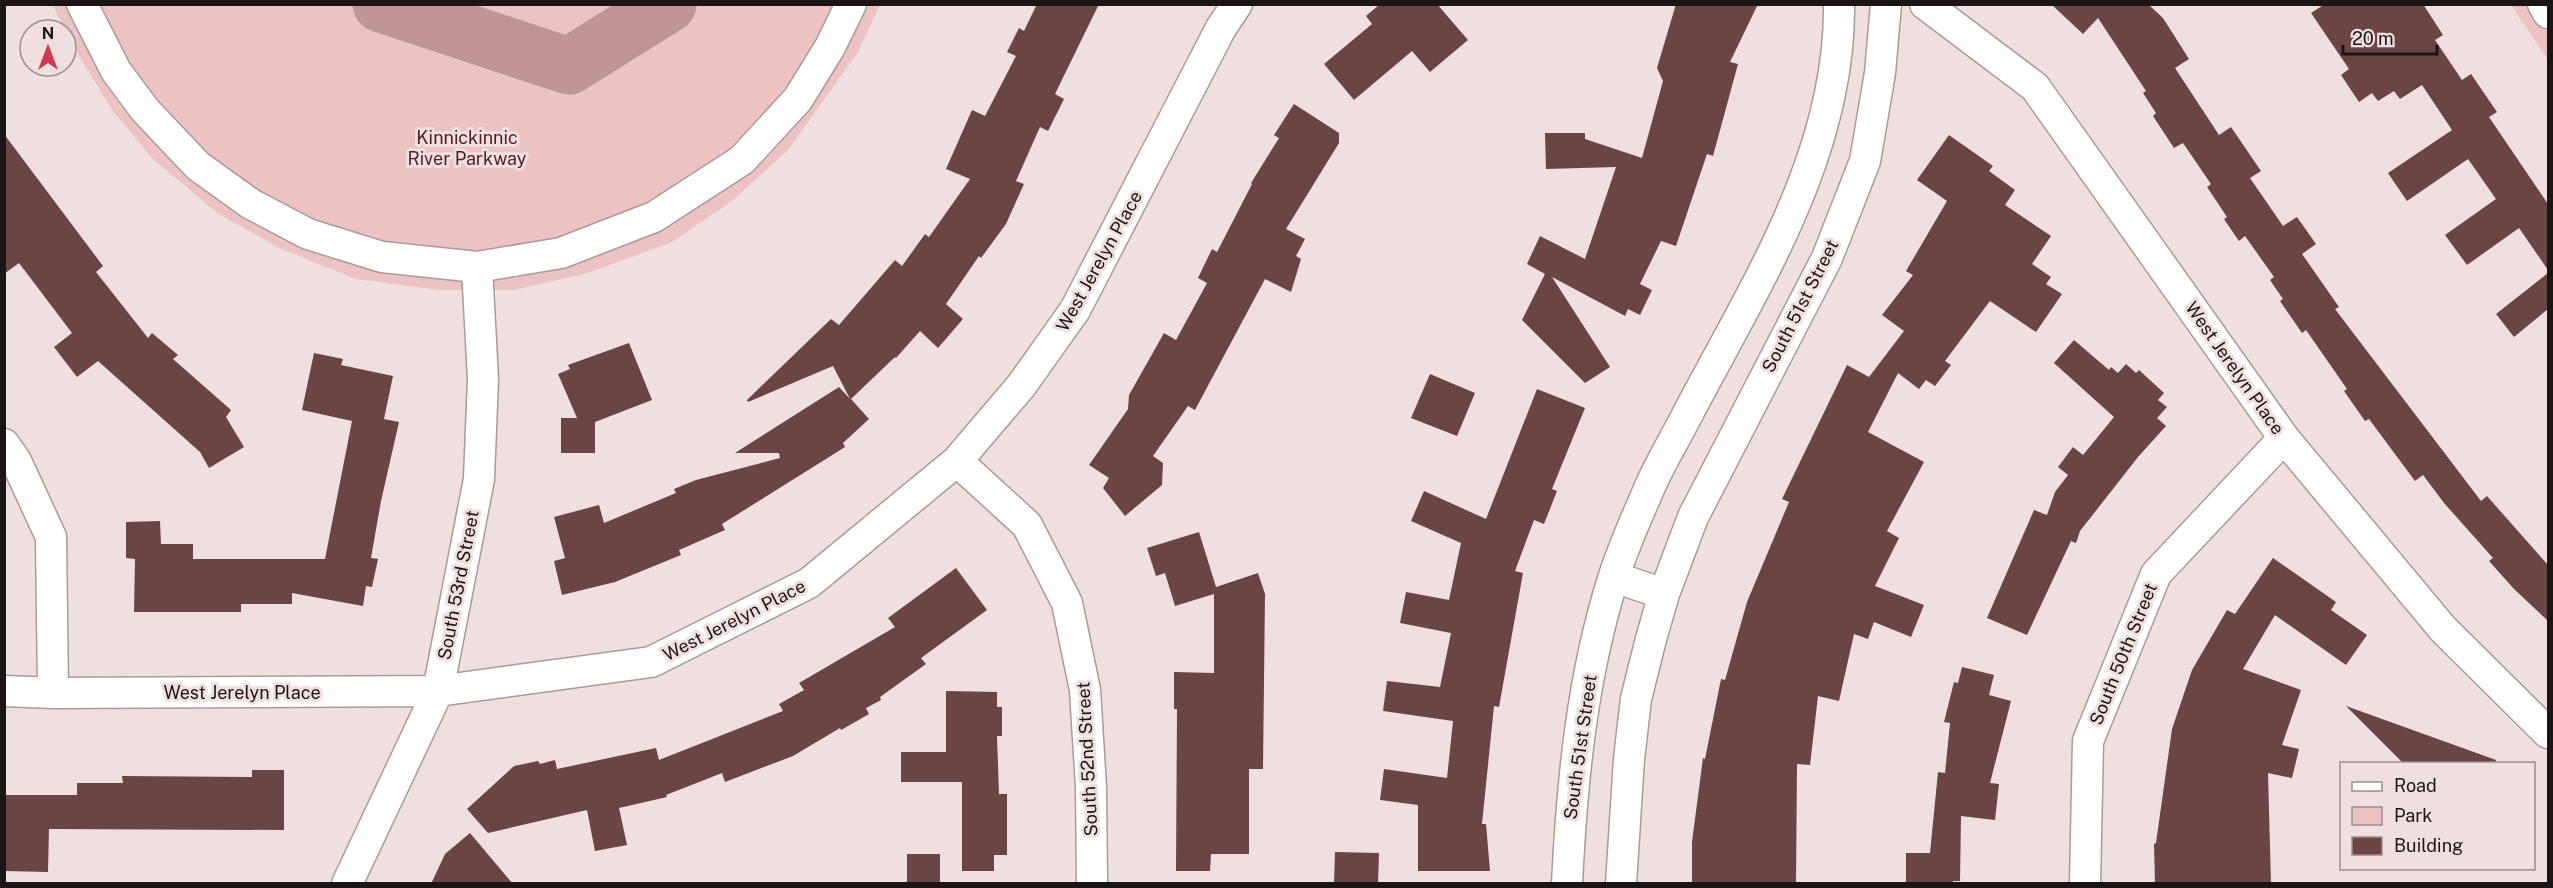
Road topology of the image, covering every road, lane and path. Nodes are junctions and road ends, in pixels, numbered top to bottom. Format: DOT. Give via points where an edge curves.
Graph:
graph roads {
  1 [pos="82,4"];
  2 [pos="851,4"];
  3 [pos="1237,4"];
  4 [pos="1839,4"];
  5 [pos="1886,4"];
  6 [pos="1925,4"];
  7 [pos="2543,4"];
  8 [pos="2548,13"];
  9 [pos="477,267"];
  10 [pos="2284,438"];
  11 [pos="4,444"];
  12 [pos="957,460"];
  13 [pos="1614,577"];
  14 [pos="1664,594"];
  15 [pos="4,691"];
  16 [pos="438,691"];
  17 [pos="53,693"];
  18 [pos="2548,732"];
  19 [pos="347,884"];
  20 [pos="1092,884"];
  21 [pos="1567,884"];
  22 [pos="1621,884"];
  23 [pos="2085,884"];
  1 -- 9 [label="street" via="116,71 145,110 198,166 251,204 308,234 382,257"];
  2 -- 9 [label="street" via="798,99 742,160 654,217 561,253"];
  3 -- 12 [label="street, West Jerelyn Place" via="1075,310 1021,386"];
  4 -- 13 [label="street, South 51st Street" via="1828,111 1813,162 1781,235 1647,493"];
  5 -- 14 [label="street, South 51st Street" via="1880,73 1865,161 1827,258 1693,517"];
  6 -- 10 [label="street, West Jerelyn Place" via="2034,87"];
  7 -- 8 [label="street"];
  9 -- 16 [label="street, South 53rd Street" via="483,378 478,478"];
  10 -- 18 [label="street, West Jerelyn Place" via="2443,629"];
  10 -- 23 [label="street, South 50th Street" via="2156,574 2088,741"];
  11 -- 17 [label="street" via="16,461 51,537"];
  12 -- 16 [label="street, West Jerelyn Place" via="809,583 651,662"];
  12 -- 20 [label="street, South 52nd Street" via="1027,525 1067,603 1086,690"];
  13 -- 14 [label="street"];
  13 -- 21 [label="street, South 51st Street" via="1597,636 1575,760"];
  14 -- 22 [label="street, South 51st Street" via="1636,699"];
  15 -- 17 [label="street, West Jerelyn Place"];
  16 -- 17 [label="street, West Jerelyn Place"];
  16 -- 19 [label="street, South 53rd Street"];
}
